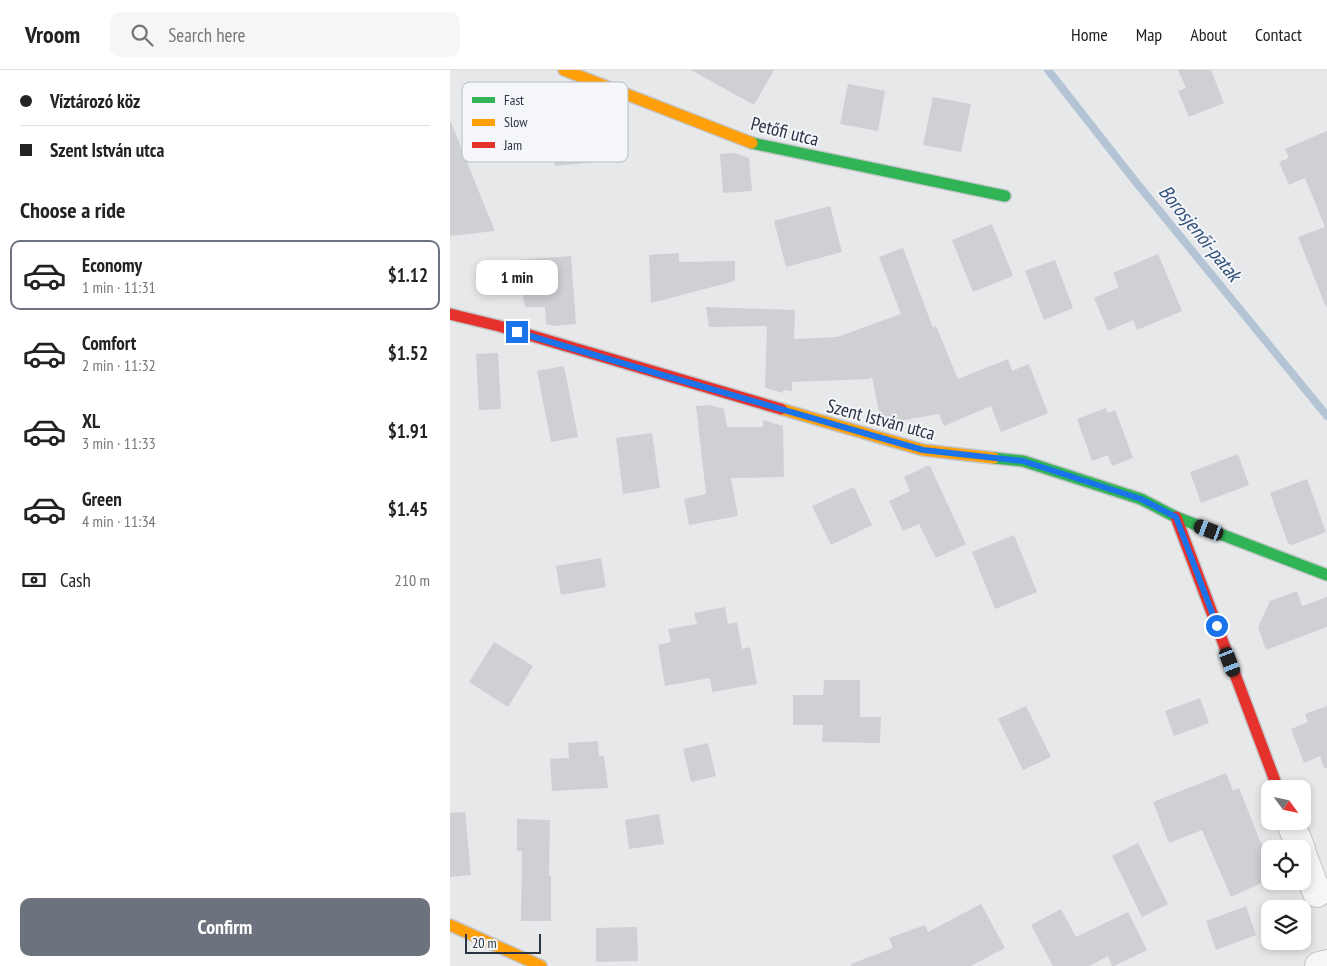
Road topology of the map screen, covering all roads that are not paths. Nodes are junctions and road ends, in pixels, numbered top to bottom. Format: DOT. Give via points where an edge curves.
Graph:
graph roads {
  1 [pos="564,70"];
  2 [pos="595,82"];
  3 [pos="628,95"];
  4 [pos="1005,196"];
  5 [pos="450,314"];
  6 [pos="1176,517"];
  7 [pos="1327,575"];
  8 [pos="1275,780"];
  9 [pos="1311,877"];
  10 [pos="1317,893"];
  11 [pos="450,925"];
  12 [pos="502,957"];
  13 [pos="1327,964"];
  14 [pos="541,966"];
  15 [pos="1320,966"];
  1 -- 2 [label="street, Petőfi utca"];
  3 -- 4 [label="street, Petőfi utca" via="755,144"];
  5 -- 6 [label="street, Szent István utca" via="923,450 1023,461 1141,499"];
  6 -- 7 [label="street, Szent István utca"];
  6 -- 8 [label="street"];
  9 -- 10 [label="street"];
  11 -- 12 [label="street"];
  12 -- 14 [label="street"];
  13 -- 15 [label="street"];
}
